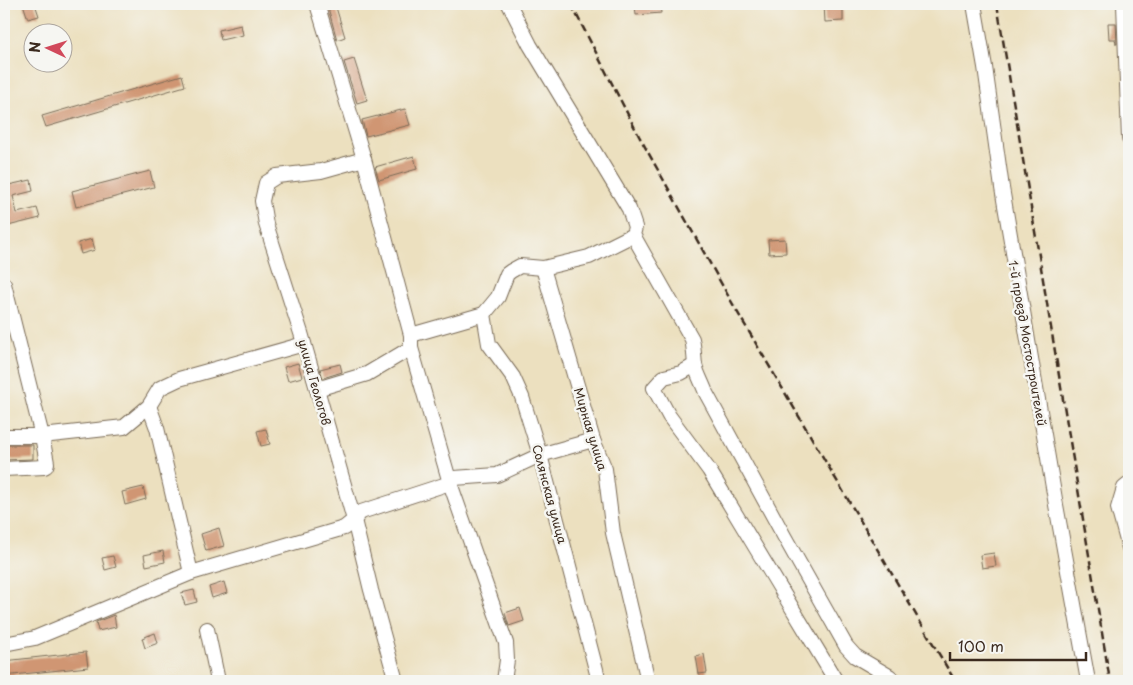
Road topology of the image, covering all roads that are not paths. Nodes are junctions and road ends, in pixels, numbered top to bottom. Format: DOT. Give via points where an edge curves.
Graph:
graph roads {
  1 [pos="317,4"];
  2 [pos="510,4"];
  3 [pos="974,4"];
  4 [pos="1124,4"];
  5 [pos="1129,139"];
  6 [pos="364,160"];
  7 [pos="634,235"];
  8 [pos="543,268"];
  9 [pos="4,284"];
  10 [pos="484,314"];
  11 [pos="411,342"];
  12 [pos="304,344"];
  13 [pos="695,365"];
  14 [pos="317,389"];
  15 [pos="149,406"];
  16 [pos="4,436"];
  17 [pos="42,436"];
  18 [pos="593,440"];
  19 [pos="540,455"];
  20 [pos="4,469"];
  21 [pos="450,483"];
  22 [pos="1129,484"];
  23 [pos="354,520"];
  24 [pos="1129,548"];
  25 [pos="192,573"];
  26 [pos="208,629"];
  27 [pos="4,644"];
  28 [pos="218,681"];
  29 [pos="396,681"];
  30 [pos="504,681"];
  31 [pos="599,681"];
  32 [pos="648,681"];
  33 [pos="836,681"];
  34 [pos="895,681"];
  35 [pos="1088,681"];
  1 -- 6 [label="street"];
  2 -- 7 [label="street" via="530,45 629,209"];
  3 -- 35 [label="street, 1-й проезд Мостостроителей" via="1005,207"];
  4 -- 5 [label="street"];
  6 -- 11 [label="street"];
  6 -- 12 [label="street, улица Геологов" via="321,171 277,176 266,183 262,201 266,224"];
  7 -- 8 [label="street" via="589,257"];
  7 -- 13 [label="street" via="692,339"];
  8 -- 10 [label="street" via="520,266 511,271 498,297"];
  8 -- 18 [label="street, Мирная улица"];
  9 -- 17 [label="street"];
  10 -- 11 [label="street"];
  10 -- 19 [label="street, Солянская улица" via="489,344 514,377"];
  11 -- 14 [label="street" via="367,374"];
  11 -- 21 [label="street"];
  12 -- 14 [label="street, улица Геологов"];
  12 -- 15 [label="street" via="178,379 160,388"];
  13 -- 33 [label="street" via="664,377 654,388 669,416 709,470"];
  13 -- 34 [label="street" via="706,393 846,646 855,656"];
  14 -- 23 [label="street, улица Геологов"];
  15 -- 17 [label="street" via="124,427"];
  15 -- 25 [label="street"];
  16 -- 17 [label="street"];
  17 -- 20 [label="street" via="46,466"];
  18 -- 19 [label="street"];
  18 -- 32 [label="street, Мирная улица" via="605,469 613,533"];
  19 -- 21 [label="street" via="497,475 454,478"];
  19 -- 31 [label="street, Солянская улица"];
  21 -- 23 [label="street" via="362,512"];
  21 -- 30 [label="street" via="506,643"];
  22 -- 24 [label="street" via="1124,488 1118,508"];
  23 -- 25 [label="street" via="344,528"];
  23 -- 29 [label="street, улица Геологов"];
  25 -- 27 [label="street" via="35,638"];
  26 -- 28 [label="street"];
}
